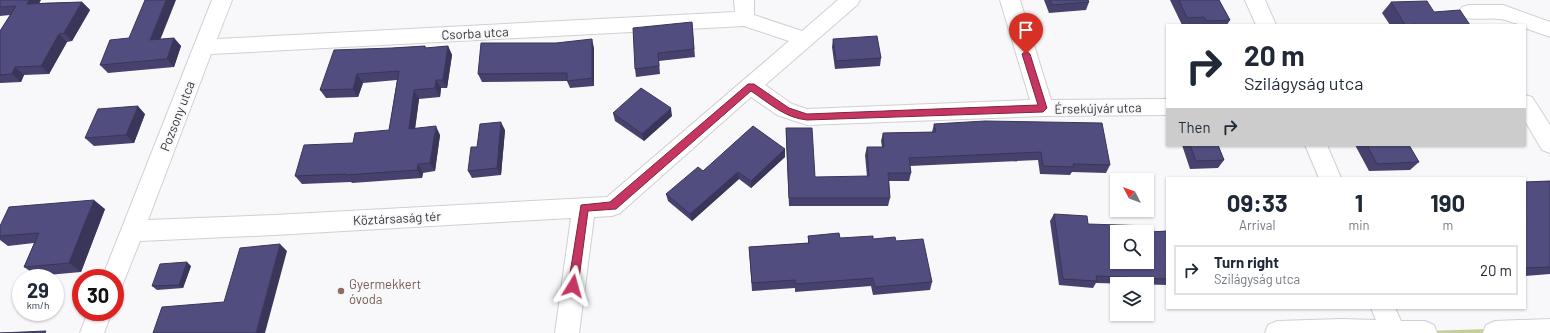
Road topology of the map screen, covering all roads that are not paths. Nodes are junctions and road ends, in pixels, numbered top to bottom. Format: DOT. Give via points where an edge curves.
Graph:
graph roads {
  1 [pos="222,0"];
  2 [pos="744,0"];
  3 [pos="850,0"];
  4 [pos="1010,0"];
  5 [pos="1255,0"];
  6 [pos="1504,6"];
  7 [pos="1470,12"];
  8 [pos="745,19"];
  9 [pos="1266,24"];
  10 [pos="1550,30"];
  11 [pos="804,39"];
  12 [pos="204,46"];
  13 [pos="751,86"];
  14 [pos="1526,105"];
  15 [pos="1166,107"];
  16 [pos="1043,108"];
  17 [pos="1550,144"];
  18 [pos="1316,146"];
  19 [pos="1330,177"];
  20 [pos="584,208"];
  21 [pos="133,232"];
  22 [pos="118,269"];
  23 [pos="1384,309"];
  24 [pos="97,321"];
  25 [pos="1550,331"];
  26 [pos="1394,332"];
  27 [pos="92,333"];
  28 [pos="566,333"];
  29 [pos="1277,333"];
  30 [pos="1425,333"];
  31 [pos="1495,333"];
  1 -- 12 [label="street, Pozsony utca"];
  2 -- 8 [label="street"];
  3 -- 11 [label="street, Köztársaság tér"];
  4 -- 16 [label="street"];
  5 -- 9 [label="street"];
  6 -- 7 [label="street"];
  6 -- 10 [label="street"];
  8 -- 11 [label="street"];
  8 -- 12 [label="street, Csorba utca"];
  11 -- 13 [label="street, Köztársaság tér"];
  12 -- 21 [label="street, Pozsony utca"];
  13 -- 16 [label="street, Érsekújvár utca" via="786,111 807,117"];
  13 -- 20 [label="street, Köztársaság tér" via="612,206"];
  14 -- 17 [label="street"];
  15 -- 16 [label="street, Érsekújvár utca"];
  18 -- 19 [label="street"];
  20 -- 21 [label="street, Köztársaság tér"];
  20 -- 28 [label="street"];
  21 -- 22 [label="street"];
  23 -- 26 [label="street"];
  24 -- 27 [label="street"];
  25 -- 31 [label="street"];
  26 -- 29 [label="street"];
  26 -- 30 [label="street"];
}
